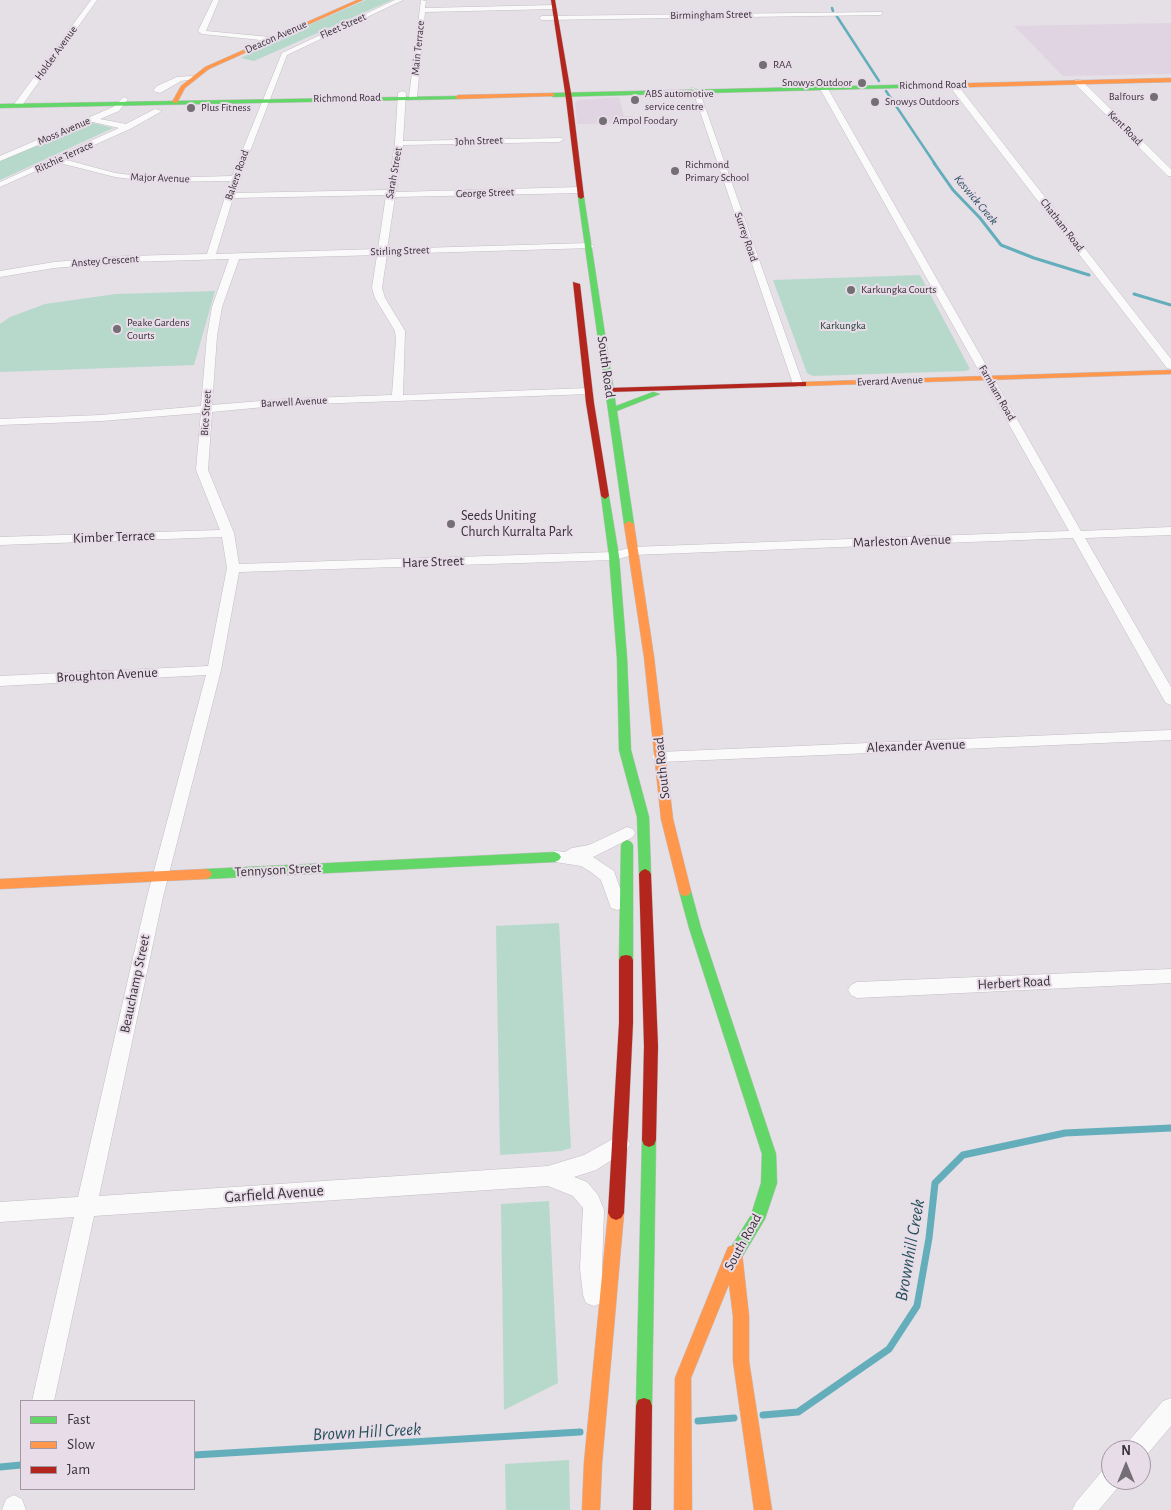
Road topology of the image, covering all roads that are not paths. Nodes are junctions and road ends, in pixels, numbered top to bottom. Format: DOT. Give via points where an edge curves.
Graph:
graph roads {
  1 [pos="94,0"];
  2 [pos="216,0"];
  3 [pos="361,0"];
  4 [pos="400,0"];
  5 [pos="423,0"];
  6 [pos="554,8"];
  7 [pos="422,10"];
  8 [pos="878,10"];
  9 [pos="542,13"];
  10 [pos="270,39"];
  11 [pos="285,52"];
  12 [pos="565,75"];
  13 [pos="192,78"];
  14 [pos="1171,80"];
  15 [pos="1078,82"];
  16 [pos="953,84"];
  17 [pos="823,87"];
  18 [pos="591,89"];
  19 [pos="552,90"];
  20 [pos="695,90"];
  21 [pos="157,91"];
  22 [pos="568,92"];
  23 [pos="407,95"];
  24 [pos="266,98"];
  25 [pos="176,100"];
  26 [pos="123,101"];
  27 [pos="0,102"];
  28 [pos="19,103"];
  29 [pos="0,106"];
  30 [pos="554,108"];
  31 [pos="158,111"];
  32 [pos="92,119"];
  33 [pos="127,127"];
  34 [pos="559,141"];
  35 [pos="399,144"];
  36 [pos="0,159"];
  37 [pos="57,160"];
  38 [pos="1171,174"];
  39 [pos="235,178"];
  40 [pos="0,186"];
  41 [pos="580,190"];
  42 [pos="390,194"];
  43 [pos="230,196"];
  44 [pos="589,246"];
  45 [pos="383,252"];
  46 [pos="211,256"];
  47 [pos="234,256"];
  48 [pos="0,274"];
  49 [pos="575,276"];
  50 [pos="1171,366"];
  51 [pos="1171,372"];
  52 [pos="989,378"];
  53 [pos="798,384"];
  54 [pos="680,387"];
  55 [pos="610,390"];
  56 [pos="589,391"];
  57 [pos="397,397"];
  58 [pos="206,408"];
  59 [pos="612,410"];
  60 [pos="0,422"];
  61 [pos="1171,531"];
  62 [pos="228,532"];
  63 [pos="1077,535"];
  64 [pos="0,541"];
  65 [pos="632,551"];
  66 [pos="614,556"];
  67 [pos="233,568"];
  68 [pos="214,670"];
  69 [pos="0,681"];
  70 [pos="1171,700"];
  71 [pos="1171,735"];
  72 [pos="625,750"];
  73 [pos="660,757"];
  74 [pos="626,796"];
  75 [pos="627,829"];
  76 [pos="555,857"];
  77 [pos="160,876"];
  78 [pos="0,884"];
  79 [pos="1171,976"];
  80 [pos="858,990"];
  81 [pos="626,1023"];
  82 [pos="620,1143"];
  83 [pos="548,1176"];
  84 [pos="86,1207"];
  85 [pos="0,1212"];
  86 [pos="734,1252"];
  87 [pos="602,1373"];
  88 [pos="43,1400"];
  89 [pos="1171,1409"];
  90 [pos="1145,1440"];
  91 [pos="1101,1490"];
  92 [pos="591,1510"];
  93 [pos="642,1510"];
  94 [pos="682,1510"];
  95 [pos="763,1510"];
  96 [pos="1084,1510"];
  1 -- 28 [label="street, Holder Avenue"];
  2 -- 10 [label="street" via="201,31"];
  3 -- 10 [label="main road, Deacon Avenue"];
  4 -- 11 [label="street, Fleet Street"];
  5 -- 7 [label="street, Main Terrace"];
  6 -- 8 [label="street, Birmingham Street"];
  6 -- 9 [label="street, Birmingham Street"];
  6 -- 9 [label="street"];
  6 -- 12 [label="main road, South Road"];
  7 -- 9 [label="street"];
  7 -- 23 [label="street, Main Terrace"];
  10 -- 13 [label="main road, Deacon Avenue"];
  11 -- 24 [label="street, Bakers Road"];
  12 -- 18 [label="main road"];
  12 -- 22 [label="main road, South Road"];
  13 -- 21 [label="street, Deacon Avenue" via="180,79"];
  13 -- 25 [label="main road, Deacon Avenue" via="183,86"];
  14 -- 15 [label="main road, Richmond Road"];
  15 -- 16 [label="main road, Richmond Road"];
  15 -- 38 [label="street, Kent Road"];
  16 -- 17 [label="main road, Richmond Road"];
  16 -- 50 [label="street, Chatham Road"];
  17 -- 20 [label="main road, Richmond Road"];
  17 -- 52 [label="street, Farnham Road"];
  18 -- 20 [label="main road, Richmond Road"];
  18 -- 22 [label="main road, Richmond Road"];
  19 -- 22 [label="main road, Richmond Road"];
  19 -- 23 [label="main road, Richmond Road"];
  19 -- 30 [label="main road"];
  20 -- 22 [label="main road, Richmond Road"];
  20 -- 53 [label="street, Surrey Road"];
  22 -- 41 [label="main road, South Road"];
  23 -- 24 [label="main road, Richmond Road"];
  23 -- 35 [label="street, Sarah Street"];
  24 -- 25 [label="main road, Richmond Road"];
  24 -- 39 [label="street, Bakers Road"];
  25 -- 26 [label="main road, Richmond Road"];
  26 -- 28 [label="main road, Richmond Road"];
  26 -- 32 [label="street, Moss Avenue" via="116,108"];
  27 -- 28 [label="main road, Richmond Road"];
  28 -- 29 [label="main road, Richmond Road"];
  31 -- 33 [label="street, Ritchie Terrace"];
  32 -- 33 [label="street, Ritchie Terrace"];
  32 -- 36 [label="street, Moss Avenue"];
  33 -- 37 [label="street, Ritchie Terrace"];
  34 -- 35 [label="street, John Street"];
  35 -- 42 [label="street, Sarah Street"];
  37 -- 39 [label="street, Major Avenue" via="115,175 156,180"];
  37 -- 40 [label="street, Ritchie Terrace"];
  39 -- 43 [label="street, Bakers Road"];
  41 -- 42 [label="street, George Street"];
  41 -- 44 [label="main road, South Road"];
  42 -- 43 [label="street, George Street"];
  42 -- 45 [label="street, Sarah Street"];
  43 -- 46 [label="street, Bakers Road"];
  44 -- 45 [label="street, Stirling Street"];
  44 -- 55 [label="main road, South Road"];
  45 -- 47 [label="street, Stirling Street"];
  45 -- 57 [label="street, Sarah Street" via="377,288 400,331 401,340"];
  46 -- 47 [label="street, Stirling Street"];
  46 -- 48 [label="street, Anstey Crescent" via="86,262"];
  47 -- 58 [label="street, Bice Street" via="217,307"];
  49 -- 56 [label="main road, South Road"];
  51 -- 52 [label="main road, Everard Avenue"];
  52 -- 53 [label="main road, Everard Avenue"];
  52 -- 63 [label="street, Farnham Road"];
  53 -- 54 [label="main road, Everard Avenue"];
  54 -- 55 [label="main road, Everard Avenue"];
  54 -- 59 [label="main road"];
  55 -- 56 [label="main road, Everard Avenue"];
  55 -- 59 [label="main road, South Road"];
  56 -- 57 [label="street, Barwell Avenue"];
  56 -- 66 [label="main road, South Road"];
  57 -- 58 [label="street, Barwell Avenue"];
  58 -- 60 [label="street, Barwell Avenue" via="101,418"];
  58 -- 62 [label="street, Bice Street" via="202,470"];
  59 -- 65 [label="main road, South Road"];
  61 -- 63 [label="street, Marleston Avenue"];
  62 -- 64 [label="street, Kimber Terrace"];
  62 -- 67 [label="street, Bice Street"];
  63 -- 65 [label="street, Marleston Avenue"];
  63 -- 70 [label="street, Farnham Road"];
  65 -- 66 [label="street, Hare Street"];
  65 -- 73 [label="main road, South Road" via="637,568"];
  66 -- 67 [label="street, Hare Street"];
  66 -- 72 [label="main road, South Road"];
  67 -- 68 [label="street, Beauchamp Street"];
  68 -- 69 [label="street, Broughton Avenue"];
  68 -- 77 [label="street, Beauchamp Street"];
  71 -- 73 [label="street, Alexander Avenue"];
  72 -- 74 [label="main road"];
  72 -- 93 [label="main road, South Road" via="643,817 651,1046"];
  73 -- 86 [label="main road, South Road" via="667,819 695,928 769,1154 770,1182 757,1219"];
  75 -- 76 [label="street, Tennyson Street" via="592,851"];
  75 -- 81 [label="main road"];
  76 -- 77 [label="main road, Tennyson Street"];
  76 -- 81 [label="street, Tennyson Street" via="584,860 608,876 617,904 615,975"];
  77 -- 78 [label="main road, Tennyson Street"];
  77 -- 84 [label="street, Beauchamp Street"];
  79 -- 80 [label="street, Herbert Road"];
  81 -- 82 [label="main road"];
  82 -- 83 [label="street, Garfield Avenue" via="589,1163"];
  82 -- 87 [label="main road"];
  83 -- 84 [label="street, Garfield Avenue"];
  83 -- 87 [label="street, Garfield Avenue" via="580,1189 594,1210 591,1268"];
  84 -- 85 [label="street, Garfield Avenue"];
  84 -- 88 [label="street, Beauchamp Street"];
  86 -- 94 [label="main road, South Road" via="683,1378"];
  86 -- 95 [label="main road" via="741,1316 741,1361"];
  87 -- 92 [label="main road"];
  89 -- 90 [label="street"];
  91 -- 96 [label="street"];
}
